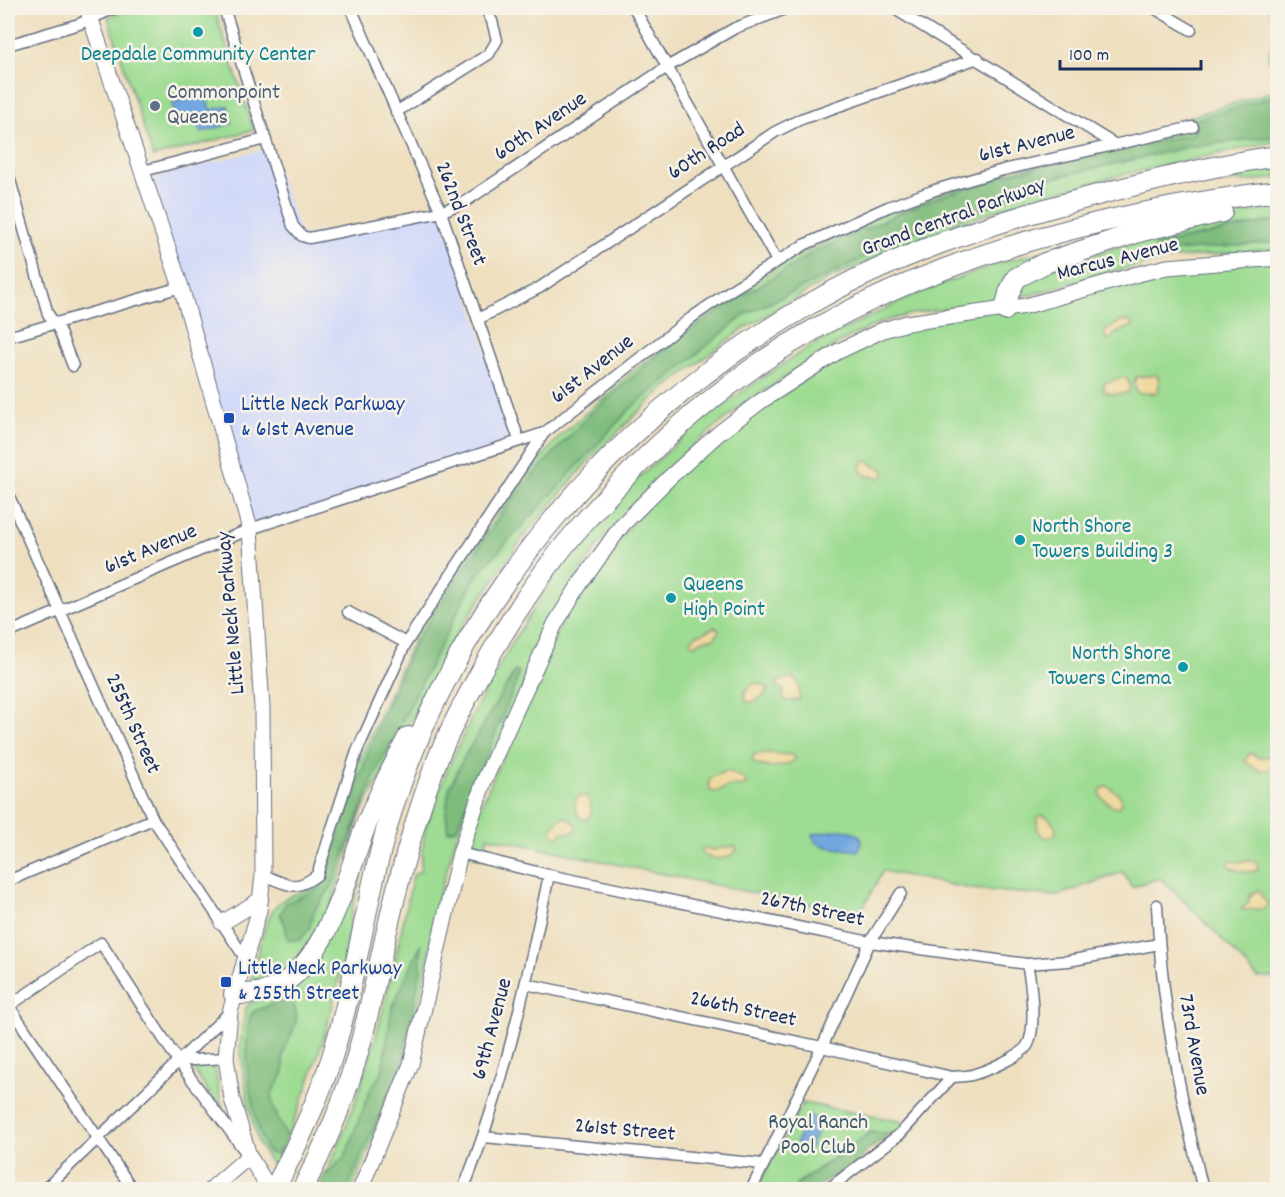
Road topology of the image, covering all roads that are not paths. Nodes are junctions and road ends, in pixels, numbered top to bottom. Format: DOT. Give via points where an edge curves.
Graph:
graph roads {
  1 [pos="116,8"];
  2 [pos="224,8"];
  3 [pos="351,8"];
  4 [pos="485,8"];
  5 [pos="634,8"];
  6 [pos="788,8"];
  7 [pos="893,8"];
  8 [pos="1154,8"];
  9 [pos="89,13"];
  10 [pos="1191,30"];
  11 [pos="8,45"];
  12 [pos="978,58"];
  13 [pos="667,67"];
  14 [pos="396,112"];
  15 [pos="1193,127"];
  16 [pos="265,139"];
  17 [pos="1114,144"];
  18 [pos="1278,156"];
  19 [pos="722,165"];
  20 [pos="142,171"];
  21 [pos="8,173"];
  22 [pos="1278,191"];
  23 [pos="1278,202"];
  24 [pos="441,212"];
  25 [pos="1278,258"];
  26 [pos="777,261"];
  27 [pos="181,287"];
  28 [pos="1005,310"];
  29 [pos="478,319"];
  30 [pos="54,323"];
  31 [pos="8,337"];
  32 [pos="73,366"];
  33 [pos="544,433"];
  34 [pos="519,440"];
  35 [pos="8,494"];
  36 [pos="250,529"];
  37 [pos="59,611"];
  38 [pos="348,612"];
  39 [pos="481,620"];
  40 [pos="8,633"];
  41 [pos="406,643"];
  42 [pos="153,819"];
  43 [pos="460,853"];
  44 [pos="262,875"];
  45 [pos="549,875"];
  46 [pos="8,881"];
  47 [pos="901,893"];
  48 [pos="260,900"];
  49 [pos="1157,905"];
  50 [pos="222,923"];
  51 [pos="870,942"];
  52 [pos="1159,944"];
  53 [pos="246,958"];
  54 [pos="1027,964"];
  55 [pos="526,984"];
  56 [pos="232,1003"];
  57 [pos="822,1047"];
  58 [pos="226,1058"];
  59 [pos="178,1061"];
  60 [pos="952,1077"];
  61 [pos="484,1137"];
  62 [pos="98,1139"];
  63 [pos="249,1156"];
  64 [pos="763,1164"];
  65 [pos="304,1187"];
  66 [pos="44,1190"];
  67 [pos="133,1190"];
  68 [pos="210,1190"];
  69 [pos="272,1190"];
  70 [pos="360,1190"];
  71 [pos="463,1190"];
  72 [pos="751,1190"];
  73 [pos="827,1190"];
  74 [pos="1203,1190"];
  1 -- 9 [label="street"];
  2 -- 16 [label="street"];
  3 -- 14 [label="street, 262nd Street"];
  4 -- 14 [label="street" via="497,40 489,54"];
  5 -- 13 [label="street"];
  6 -- 13 [label="street, 60th Avenue" via="735,28"];
  7 -- 12 [label="street"];
  8 -- 10 [label="street"];
  9 -- 11 [label="street" via="79,24"];
  9 -- 20 [label="main road, Little Neck Parkway"];
  12 -- 17 [label="street"];
  12 -- 19 [label="street, 60th Road" via="801,119"];
  13 -- 19 [label="street"];
  13 -- 24 [label="street, 60th Avenue" via="466,201"];
  14 -- 24 [label="street, 262nd Street"];
  15 -- 17 [label="street, 61st Avenue"];
  16 -- 20 [label="street"];
  16 -- 24 [label="street, 60th Avenue" via="293,226 302,236 317,238"];
  17 -- 26 [label="street, 61st Avenue" via="935,190 832,232"];
  18 -- 39 [label="highway, Grand Central Parkway" via="1122,188 996,224 901,260 810,303 702,375 602,463 517,565"];
  19 -- 26 [label="street"];
  19 -- 29 [label="street, 60th Road" via="539,288"];
  20 -- 27 [label="main road, Little Neck Parkway"];
  21 -- 30 [label="street" via="48,314"];
  22 -- 65 [label="highway, Grand Central Parkway" via="1063,232 969,260 876,298 760,364 655,447 608,495 523,600 489,656 436,762 401,872 354,1067"];
  23 -- 28 [label="highway" via="1142,231 1045,263 1016,278"];
  24 -- 29 [label="street, 262nd Street"];
  25 -- 28 [label="main road, Marcus Avenue" via="1167,267"];
  26 -- 33 [label="street, 61st Avenue" via="691,318"];
  27 -- 30 [label="street"];
  27 -- 36 [label="main road, Little Neck Parkway"];
  28 -- 43 [label="main road, Marcus Avenue" via="907,323 869,335 761,401 669,477 622,525 555,624 484,781"];
  29 -- 34 [label="street, 262nd Street"];
  30 -- 31 [label="street"];
  30 -- 32 [label="street"];
  33 -- 34 [label="street, 61st Avenue"];
  33 -- 41 [label="street"];
  34 -- 36 [label="street, 61st Avenue"];
  35 -- 37 [label="street, 255th Street"];
  36 -- 37 [label="street, 61st Avenue"];
  36 -- 44 [label="main road, Little Neck Parkway" via="262,707"];
  37 -- 40 [label="street, 61st Avenue"];
  37 -- 42 [label="street, 255th Street"];
  38 -- 41 [label="street"];
  39 -- 56 [label="highway" via="449,664 397,758 316,951 284,982"];
  39 -- 69 [label="highway, Grand Central Parkway" via="444,687 395,800 331,1059 313,1110"];
  41 -- 44 [label="street" via="357,751 317,875 304,885 291,885"];
  42 -- 46 [label="street"];
  42 -- 50 [label="street, 255th Street"];
  43 -- 45 [label="street, 267th Street"];
  43 -- 70 [label="main road, Marcus Avenue" via="411,1064"];
  44 -- 48 [label="main road, Little Neck Parkway"];
  45 -- 51 [label="street, 267th Street"];
  45 -- 55 [label="street, 69th Avenue"];
  47 -- 51 [label="street"];
  48 -- 50 [label="main road"];
  48 -- 53 [label="main road, Little Neck Parkway"];
  49 -- 52 [label="street, 73rd Avenue"];
  50 -- 53 [label="street, 255th Street"];
  51 -- 54 [label="street, 267th Street"];
  51 -- 57 [label="street"];
  52 -- 54 [label="street, 267th Street" via="1068,962"];
  52 -- 74 [label="street, 73rd Avenue" via="1169,1035"];
  53 -- 56 [label="main road, Little Neck Parkway"];
  54 -- 60 [label="street" via="1031,991 1028,1045 1019,1055 973,1075"];
  55 -- 57 [label="street, 266th Street"];
  55 -- 61 [label="street, 69th Avenue"];
  56 -- 58 [label="main road, Little Neck Parkway"];
  56 -- 59 [label="street"];
  57 -- 60 [label="street, 266th Street"];
  57 -- 64 [label="street"];
  58 -- 59 [label="street"];
  58 -- 63 [label="main road, Little Neck Parkway" via="232,1099"];
  59 -- 62 [label="street"];
  59 -- 62 [label="street" via="101,943 9,1006"];
  59 -- 63 [label="street"];
  60 -- 73 [label="street" via="900,1134"];
  61 -- 64 [label="street, 261st Street"];
  61 -- 71 [label="street, 69th Avenue"];
  62 -- 66 [label="street"];
  62 -- 67 [label="street"];
  63 -- 68 [label="main road"];
  63 -- 69 [label="main road, Little Neck Parkway"];
  64 -- 72 [label="street"];
}
